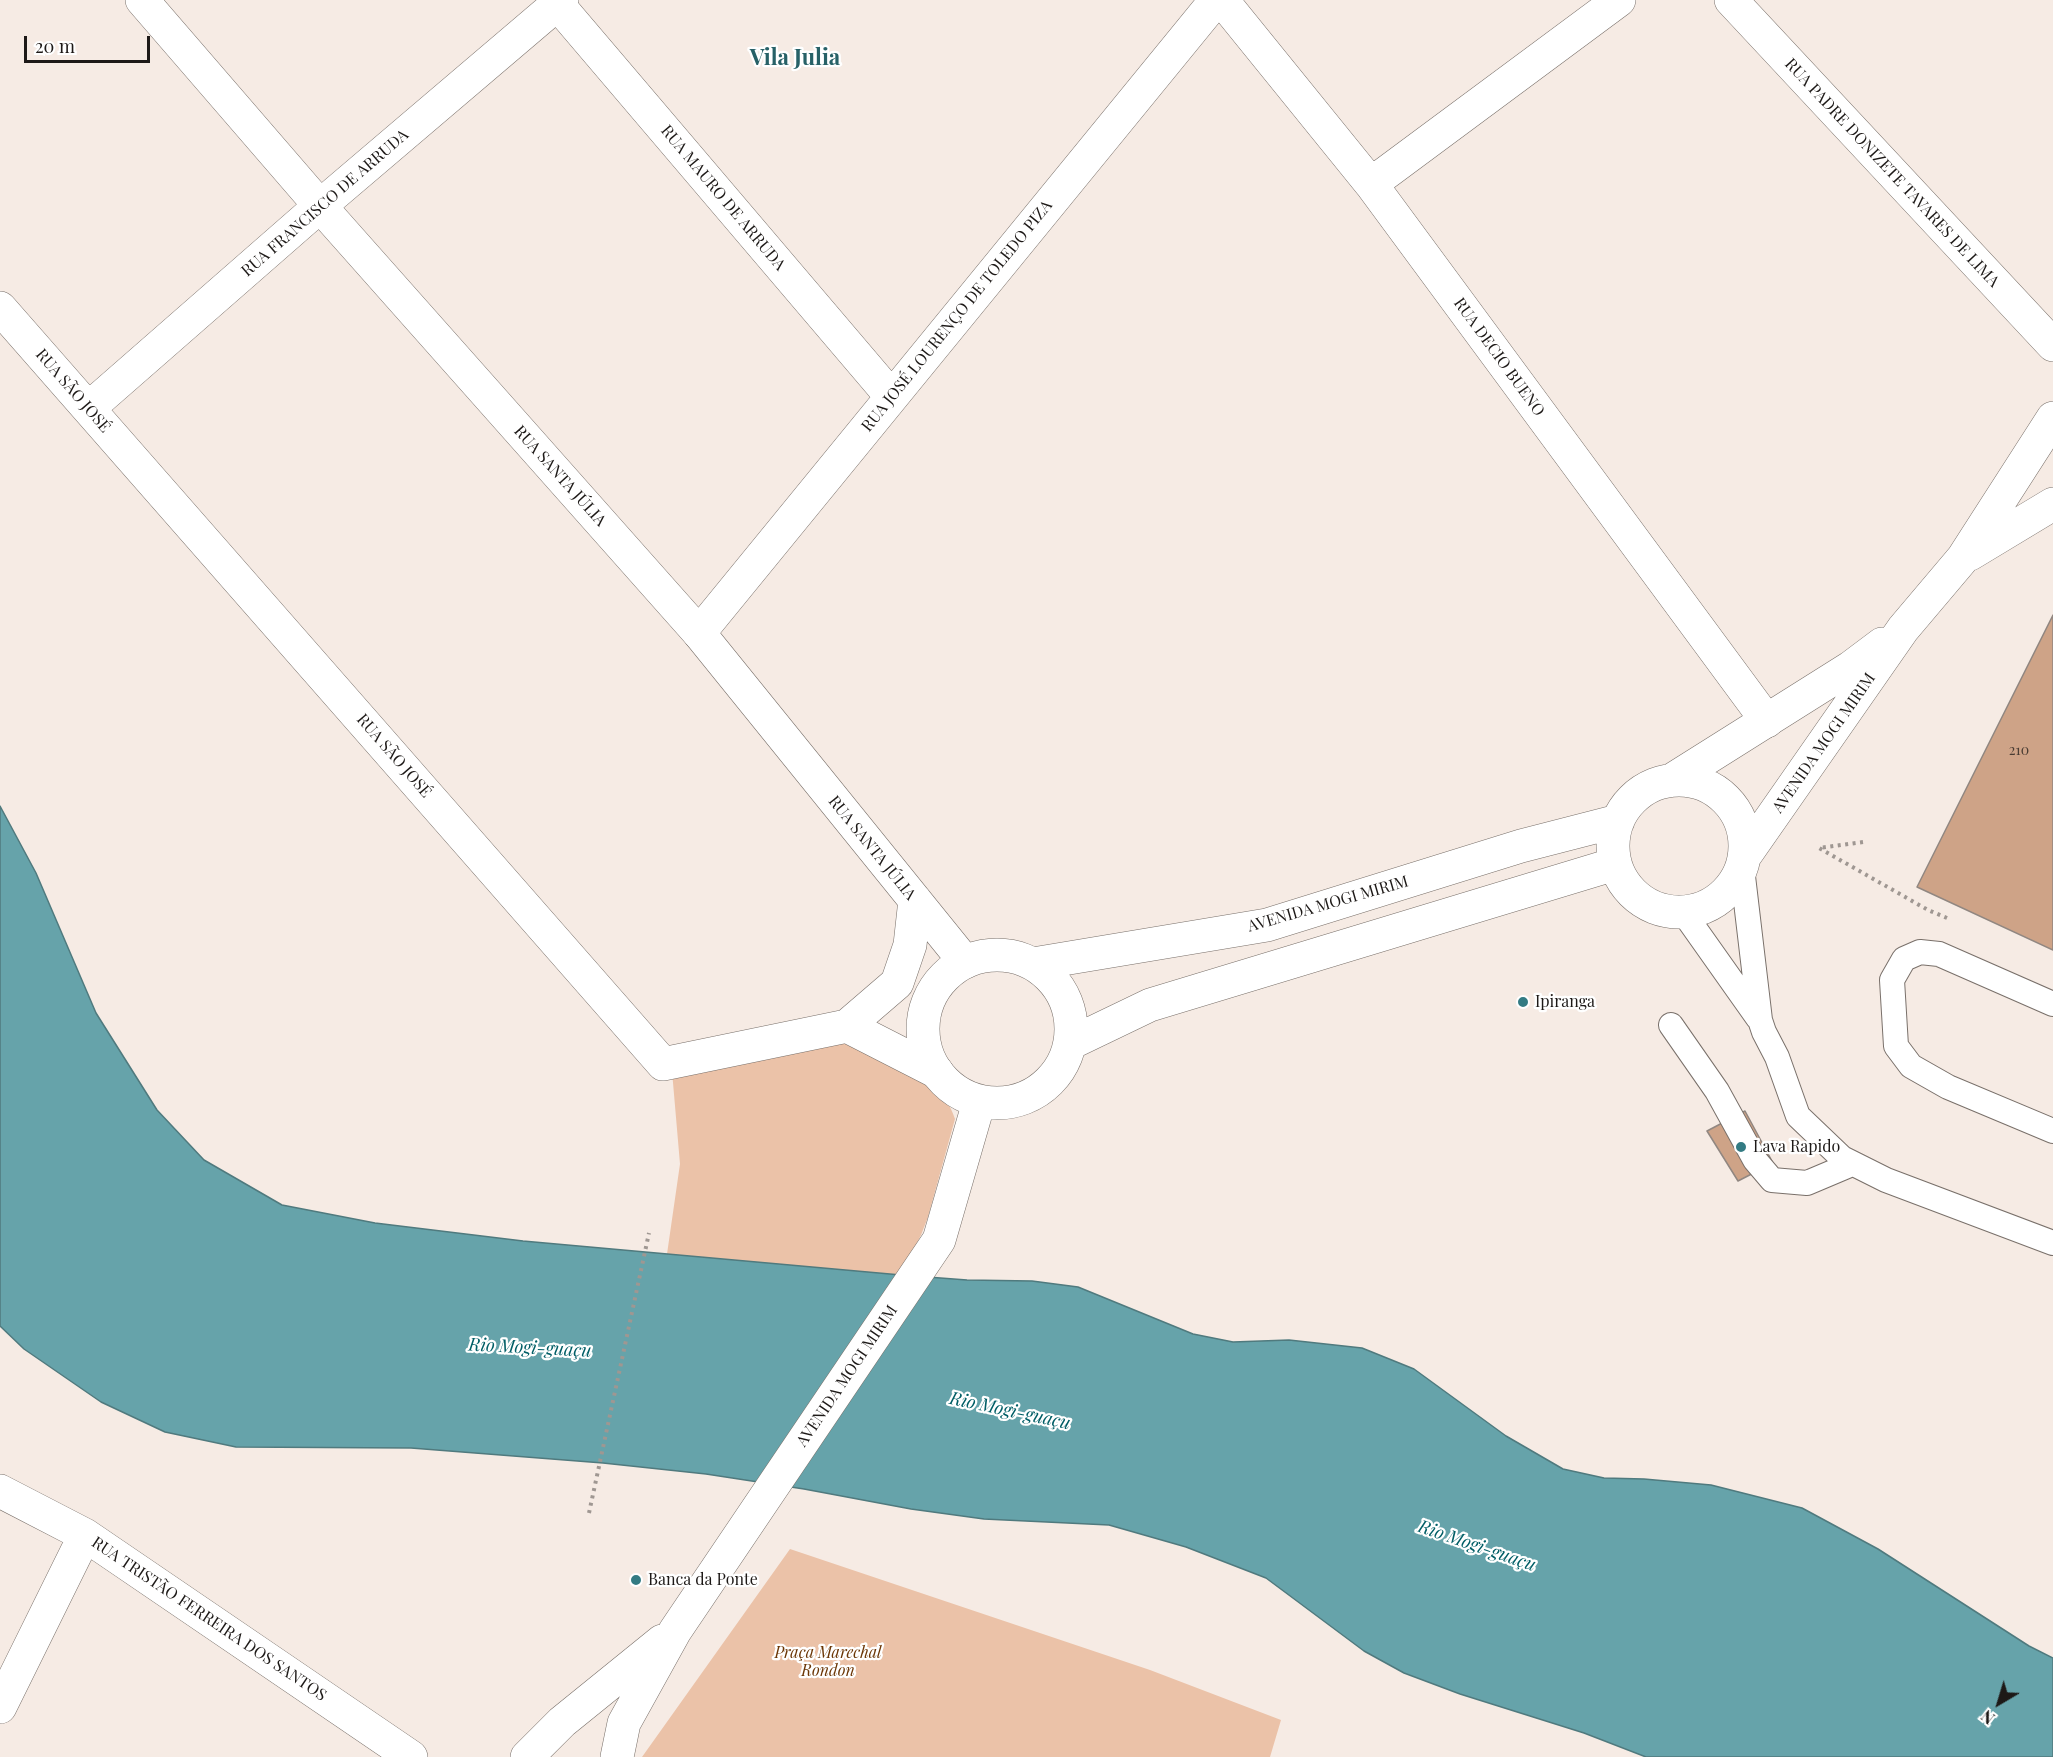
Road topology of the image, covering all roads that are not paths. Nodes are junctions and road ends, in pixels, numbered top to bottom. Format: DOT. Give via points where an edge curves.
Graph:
graph roads {
  1 [pos="142,0"];
  2 [pos="1216,0"];
  3 [pos="1222,0"];
  4 [pos="1619,0"];
  5 [pos="1731,0"];
  6 [pos="558,1"];
  7 [pos="1371,184"];
  8 [pos="320,206"];
  9 [pos="0,308"];
  10 [pos="2053,345"];
  11 [pos="891,396"];
  12 [pos="89,408"];
  13 [pos="2053,418"];
  14 [pos="2053,504"];
  15 [pos="1963,558"];
  16 [pos="1903,629"];
  17 [pos="699,633"];
  18 [pos="1767,721"];
  19 [pos="1672,780"];
  20 [pos="1618,821"];
  21 [pos="1743,862"];
  22 [pos="1615,864"];
  23 [pos="915,900"];
  24 [pos="1683,912"];
  25 [pos="965,962"];
  26 [pos="1033,964"];
  27 [pos="2053,1004"];
  28 [pos="1760,1020"];
  29 [pos="1671,1025"];
  30 [pos="847,1026"];
  31 [pos="1071,1043"];
  32 [pos="937,1072"];
  33 [pos="979,1102"];
  34 [pos="2053,1131"];
  35 [pos="1852,1164"];
  36 [pos="2053,1243"];
  37 [pos="0,1491"];
  38 [pos="85,1535"];
  39 [pos="675,1631"];
  40 [pos="0,1707"];
  41 [pos="411,1757"];
  42 [pos="527,1757"];
  43 [pos="617,1757"];
  1 -- 8 [label="street, RUA SANTA JÚLIA"];
  2 -- 11 [label="street, RUA JOSÉ LOURENÇO DE TOLEDO PIZA"];
  3 -- 7 [label="street, RUA DECIO BUENO"];
  4 -- 7 [label="street"];
  5 -- 10 [label="street, RUA PADRE DONIZETE TAVARES DE LIMA"];
  6 -- 8 [label="street, RUA FRANCISCO DE ARRUDA"];
  6 -- 11 [label="street, RUA MAURO DE ARRUDA"];
  7 -- 18 [label="street, RUA DECIO BUENO"];
  8 -- 12 [label="street, RUA FRANCISCO DE ARRUDA"];
  8 -- 17 [label="street, RUA SANTA JÚLIA"];
  9 -- 12 [label="street, RUA SÃO JOSÉ"];
  11 -- 17 [label="street, RUA JOSÉ LOURENÇO DE TOLEDO PIZA"];
  12 -- 30 [label="street, RUA SÃO JOSÉ" via="663,1064"];
  13 -- 15 [label="street, AVENIDA MOGI MIRIM"];
  14 -- 15 [label="street, AVENIDA MOGI MIRIM"];
  15 -- 16 [label="street, AVENIDA MOGI MIRIM"];
  16 -- 18 [label="street, AVENIDA MOGI MIRIM"];
  16 -- 21 [label="street, AVENIDA MOGI MIRIM"];
  17 -- 23 [label="street, RUA SANTA JÚLIA"];
  18 -- 19 [label="street, AVENIDA MOGI MIRIM"];
  19 -- 20 [label="street, AVENIDA MOGI MIRIM" via="1639,793"];
  19 -- 21 [label="street" via="1711,789 1727,801 1745,837"];
  20 -- 22 [label="street, AVENIDA MOGI MIRIM" via="1613,842"];
  20 -- 26 [label="street, AVENIDA MOGI MIRIM" via="1521,846 1267,926"];
  21 -- 24 [label="street, AVENIDA MOGI MIRIM" via="1733,885 1719,899"];
  21 -- 28 [label="lane"];
  22 -- 24 [label="street, AVENIDA MOGI MIRIM" via="1625,884 1641,900 1661,909"];
  22 -- 31 [label="street" via="1150,1005"];
  23 -- 25 [label="street, RUA SANTA JÚLIA"];
  23 -- 30 [label="street, RUA SÃO JOSÉ" via="910,945 897,983"];
  24 -- 28 [label="lane"];
  25 -- 26 [label="street, AVENIDA MOGI MIRIM" via="987,955 1011,956"];
  25 -- 32 [label="street, AVENIDA MOGI MIRIM" via="944,976 929,998 923,1023 926,1049"];
  26 -- 31 [label="street, AVENIDA MOGI MIRIM" via="1051,978 1064,998 1071,1020"];
  27 -- 34 [label="lane" via="1939,954 1920,952 1904,959 1892,980 1896,1046 1911,1066 1948,1087"];
  28 -- 35 [label="lane" via="1798,1116"];
  29 -- 35 [label="lane" via="1717,1091 1755,1160 1772,1180 1807,1183"];
  30 -- 32 [label="street"];
  31 -- 33 [label="street, AVENIDA MOGI MIRIM" via="1063,1066 1047,1085 1026,1098 1003,1104"];
  32 -- 33 [label="street, AVENIDA MOGI MIRIM" via="955,1090"];
  33 -- 39 [label="street, AVENIDA MOGI MIRIM" via="939,1240"];
  35 -- 36 [label="lane"];
  37 -- 38 [label="street, RUA TRISTÃO FERREIRA DOS SANTOS"];
  38 -- 40 [label="street"];
  38 -- 41 [label="street, RUA TRISTÃO FERREIRA DOS SANTOS"];
  39 -- 42 [label="street, AVENIDA MOGI MIRIM" via="562,1722"];
  39 -- 43 [label="street, AVENIDA MOGI MIRIM" via="624,1723"];
}
